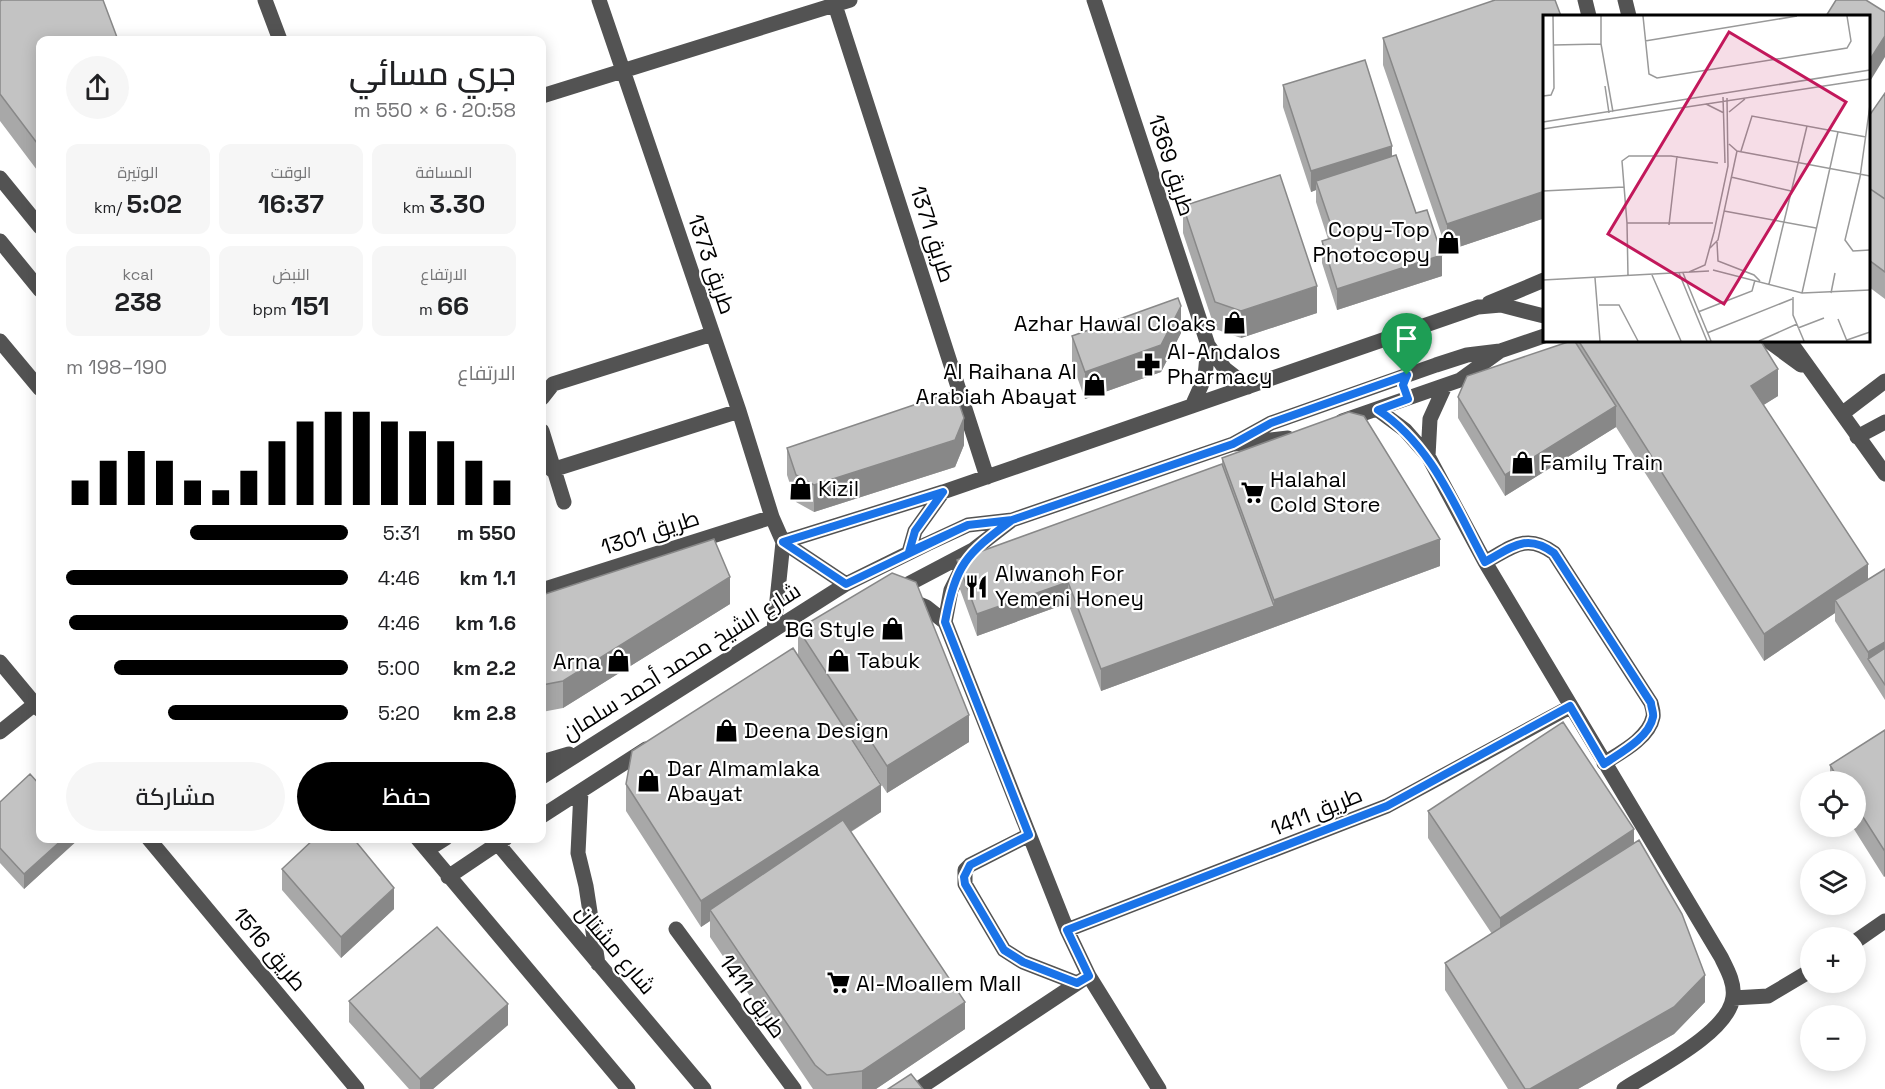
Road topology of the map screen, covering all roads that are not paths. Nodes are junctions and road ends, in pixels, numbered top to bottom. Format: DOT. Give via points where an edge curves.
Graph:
graph roads {
  1 [pos="265,0"];
  2 [pos="599,0"];
  3 [pos="1094,0"];
  4 [pos="1585,0"];
  5 [pos="1625,0"];
  6 [pos="843,2"];
  7 [pos="1589,15"];
  8 [pos="1629,15"];
  9 [pos="278,36"];
  10 [pos="623,70"];
  11 [pos="546,95"];
  12 [pos="0,178"];
  13 [pos="36,223"];
  14 [pos="0,241"];
  15 [pos="1543,281"];
  16 [pos="36,285"];
  17 [pos="1478,307"];
  18 [pos="1543,315"];
  19 [pos="712,334"];
  20 [pos="1543,337"];
  21 [pos="0,341"];
  22 [pos="1770,342"];
  23 [pos="1790,342"];
  24 [pos="1208,345"];
  25 [pos="1500,351"];
  26 [pos="1811,372"];
  27 [pos="1407,375"];
  28 [pos="1885,381"];
  29 [pos="36,384"];
  30 [pos="1446,386"];
  31 [pos="1248,387"];
  32 [pos="546,393"];
  33 [pos="1408,399"];
  34 [pos="1192,406"];
  35 [pos="1378,410"];
  36 [pos="739,411"];
  37 [pos="1842,413"];
  38 [pos="1885,422"];
  39 [pos="1326,427"];
  40 [pos="1305,434"];
  41 [pos="1857,437"];
  42 [pos="1233,444"];
  43 [pos="546,447"];
  44 [pos="1428,456"];
  45 [pos="552,470"];
  46 [pos="1885,474"];
  47 [pos="987,477"];
  48 [pos="943,492"];
  49 [pos="564,502"];
  50 [pos="772,517"];
  51 [pos="1012,520"];
  52 [pos="783,542"];
  53 [pos="973,550"];
  54 [pos="909,552"];
  55 [pos="1485,562"];
  56 [pos="846,584"];
  57 [pos="546,589"];
  58 [pos="945,622"];
  59 [pos="774,629"];
  60 [pos="0,662"];
  61 [pos="36,705"];
  62 [pos="1570,706"];
  63 [pos="36,708"];
  64 [pos="0,732"];
  65 [pos="660,740"];
  66 [pos="583,749"];
  67 [pos="546,761"];
  68 [pos="1604,764"];
  69 [pos="546,774"];
  70 [pos="580,791"];
  71 [pos="546,813"];
  72 [pos="1029,835"];
  73 [pos="152,843"];
  74 [pos="495,843"];
  75 [pos="501,843"];
  76 [pos="422,844"];
  77 [pos="448,877"];
  78 [pos="1885,921"];
  79 [pos="676,929"];
  80 [pos="1067,930"];
  81 [pos="1866,933"];
  82 [pos="598,964"];
  83 [pos="1800,977"];
  84 [pos="1083,979"];
  85 [pos="1733,998"];
  86 [pos="357,1089"];
  87 [pos="628,1089"];
  88 [pos="704,1089"];
  89 [pos="794,1089"];
  90 [pos="918,1089"];
  91 [pos="1159,1089"];
  92 [pos="1624,1089"];
  1 -- 9 [label="street"];
  2 -- 10 [label="street, طريق 1373"];
  3 -- 24 [label="street, طريق 1369"];
  4 -- 7 [label="street"];
  5 -- 8 [label="street"];
  6 -- 10 [label="street, طريق 1371"];
  6 -- 47 [label="street, طريق 1371"];
  10 -- 11 [label="street, طريق 1371"];
  10 -- 19 [label="street, طريق 1373"];
  12 -- 13 [label="street"];
  14 -- 16 [label="street"];
  15 -- 17 [label="street"];
  17 -- 18 [label="street" via="1501,305"];
  17 -- 31 [label="street"];
  19 -- 32 [label="street" via="553,384"];
  19 -- 36 [label="street, طريق 1373"];
  20 -- 25 [label="street, شارع الشيخ محمد أحمد سلمان"];
  21 -- 29 [label="street"];
  22 -- 26 [label="street"];
  23 -- 26 [label="street"];
  24 -- 31 [label="street, طريق 1369" via="1225,369"];
  24 -- 34 [label="street, طريق 1369" via="1205,377"];
  25 -- 27 [label="street, شارع الشيخ محمد أحمد سلمان" via="1467,355"];
  25 -- 30 [label="street, شارع الشيخ محمد أحمد سلمان" via="1474,372"];
  26 -- 37 [label="street"];
  27 -- 33 [label="street" via="1403,385"];
  27 -- 42 [label="street, شارع الشيخ محمد أحمد سلمان" via="1271,423"];
  28 -- 37 [label="street"];
  30 -- 33 [label="street, شارع الشيخ محمد أحمد سلمان"];
  30 -- 44 [label="street" via="1430,419"];
  31 -- 34 [label="street"];
  33 -- 35 [label="street, شارع الشيخ محمد أحمد سلمان"];
  34 -- 47 [label="street"];
  35 -- 39 [label="street, شارع الشيخ محمد أحمد سلمان"];
  35 -- 44 [label="street" via="1405,430"];
  36 -- 45 [label="street"];
  36 -- 50 [label="street, طريق 1373"];
  37 -- 41 [label="street"];
  38 -- 41 [label="street"];
  40 -- 42 [label="street, شارع الشيخ محمد أحمد سلمان"];
  41 -- 46 [label="street"];
  42 -- 51 [label="street, شارع الشيخ محمد أحمد سلمان"];
  43 -- 45 [label="street"];
  44 -- 55 [label="street"];
  45 -- 49 [label="street"];
  47 -- 48 [label="street"];
  48 -- 52 [label="street"];
  48 -- 54 [label="street" via="915,531"];
  50 -- 52 [label="street, طريق 1373"];
  50 -- 57 [label="street, طريق 1301"];
  51 -- 53 [label="street, شارع الشيخ محمد أحمد سلمان"];
  51 -- 54 [label="street, شارع الشيخ محمد أحمد سلمان" via="968,525"];
  52 -- 56 [label="street"];
  52 -- 59 [label="street"];
  53 -- 58 [label="street" via="951,590"];
  53 -- 58 [label="street, شارع الشيخ محمد أحمد سلمان" via="884,597 926,607"];
  54 -- 56 [label="street, شارع الشيخ محمد أحمد سلمان"];
  55 -- 62 [label="street"];
  55 -- 68 [label="street" via="1522,542 1541,544 1554,553 1651,703 1653,717 1646,730 1635,743"];
  56 -- 59 [label="street, شارع الشيخ محمد أحمد سلمان"];
  58 -- 72 [label="street"];
  59 -- 66 [label="street, شارع الشيخ محمد أحمد سلمان"];
  60 -- 61 [label="street"];
  62 -- 68 [label="street"];
  62 -- 80 [label="street, طريق 1411" via="1387,806"];
  63 -- 64 [label="street"];
  65 -- 70 [label="street"];
  66 -- 67 [label="street"];
  66 -- 69 [label="street, شارع الشيخ محمد أحمد سلمان"];
  68 -- 85 [label="street" via="1721,957 1731,978"];
  70 -- 71 [label="street"];
  70 -- 82 [label="street" via="578,853"];
  72 -- 80 [label="street"];
  72 -- 84 [label="street" via="970,865 965,870 965,884 1004,950 1023,962"];
  73 -- 86 [label="street, طريق 1516"];
  74 -- 77 [label="street"];
  75 -- 82 [label="street, شارع مشتان"];
  76 -- 77 [label="street"];
  77 -- 87 [label="street"];
  78 -- 81 [label="street"];
  79 -- 89 [label="street, طريق 1411"];
  80 -- 84 [label="street"];
  82 -- 88 [label="street, شارع مشتان"];
  83 -- 85 [label="street" via="1768,996"];
  84 -- 90 [label="street"];
  84 -- 91 [label="street"];
  85 -- 92 [label="street" via="1725,1017 1708,1034"];
}
